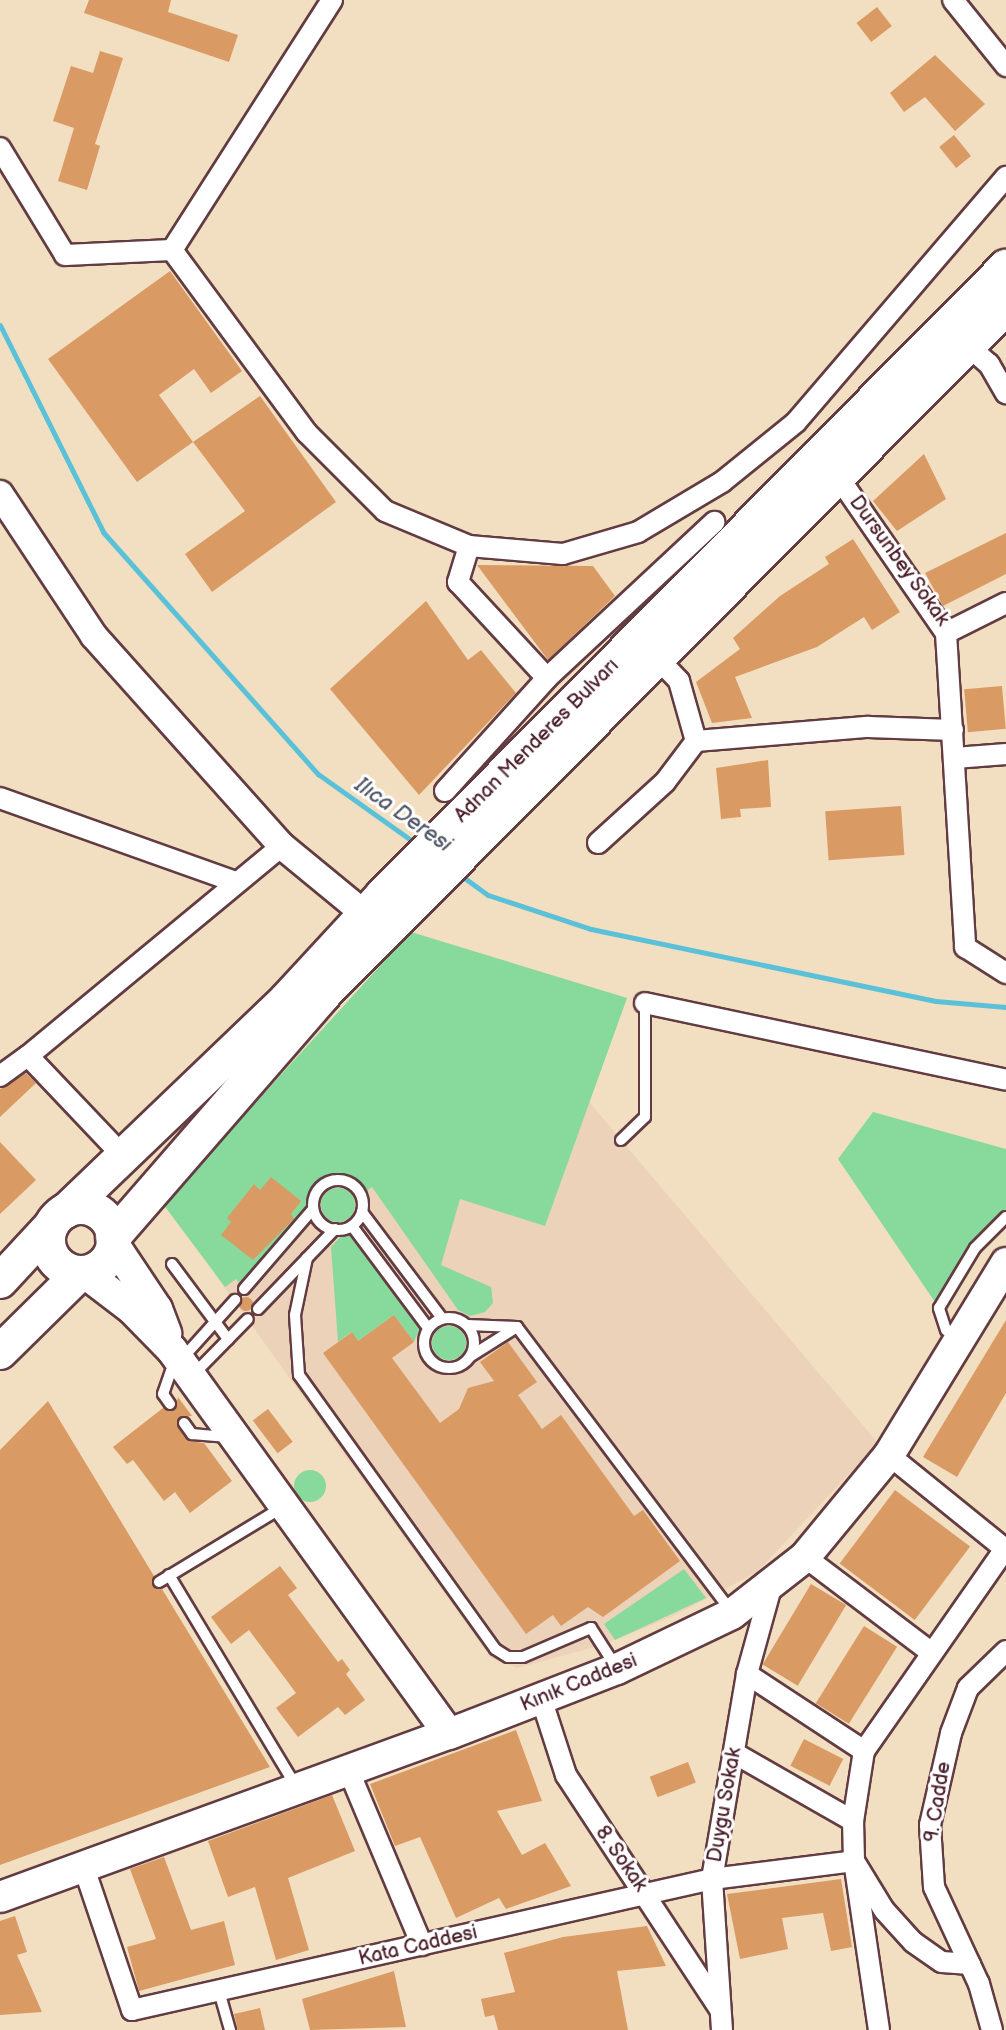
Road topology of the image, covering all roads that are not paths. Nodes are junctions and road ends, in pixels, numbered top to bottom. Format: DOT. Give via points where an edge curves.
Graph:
graph roads {
  1 [pos="332,0"];
  2 [pos="953,0"];
  3 [pos="1006,66"];
  4 [pos="0,148"];
  5 [pos="1006,177"];
  6 [pos="172,250"];
  7 [pos="1006,267"];
  8 [pos="1006,307"];
  9 [pos="968,346"];
  10 [pos="1006,393"];
  11 [pos="839,478"];
  12 [pos="0,494"];
  13 [pos="684,509"];
  14 [pos="714,522"];
  15 [pos="747,529"];
  16 [pos="469,546"];
  17 [pos="1006,603"];
  18 [pos="946,633"];
  19 [pos="659,660"];
  20 [pos="547,678"];
  21 [pos="953,730"];
  22 [pos="696,741"];
  23 [pos="1006,754"];
  24 [pos="955,758"];
  25 [pos="0,798"];
  26 [pos="466,810"];
  27 [pos="598,843"];
  28 [pos="282,846"];
  29 [pos="236,882"];
  30 [pos="385,906"];
  31 [pos="1006,973"];
  32 [pos="645,1003"];
  33 [pos="28,1056"];
  34 [pos="0,1076"];
  35 [pos="1006,1080"];
  36 [pos="621,1140"];
  37 [pos="123,1156"];
  38 [pos="313,1209"];
  39 [pos="362,1212"];
  40 [pos="1006,1217"];
  41 [pos="58,1218"];
  42 [pos="352,1226"];
  43 [pos="335,1229"];
  44 [pos="113,1240"];
  45 [pos="307,1258"];
  46 [pos="1006,1263"];
  47 [pos="172,1264"];
  48 [pos="83,1273"];
  49 [pos="0,1281"];
  50 [pos="244,1289"];
  51 [pos="235,1300"];
  52 [pos="258,1309"];
  53 [pos="442,1318"];
  54 [pos="248,1319"];
  55 [pos="215,1323"];
  56 [pos="467,1325"];
  57 [pos="517,1327"];
  58 [pos="428,1328"];
  59 [pos="228,1339"];
  60 [pos="960,1341"];
  61 [pos="0,1352"];
  62 [pos="471,1356"];
  63 [pos="181,1363"];
  64 [pos="170,1404"];
  65 [pos="184,1423"];
  66 [pos="236,1438"];
  67 [pos="889,1455"];
  68 [pos="285,1506"];
  69 [pos="1006,1550"];
  70 [pos="805,1557"];
  71 [pos="169,1575"];
  72 [pos="159,1582"];
  73 [pos="772,1584"];
  74 [pos="732,1614"];
  75 [pos="1006,1651"];
  76 [pos="932,1653"];
  77 [pos="617,1669"];
  78 [pos="747,1674"];
  79 [pos="541,1698"];
  80 [pos="449,1734"];
  81 [pos="864,1751"];
  82 [pos="734,1753"];
  83 [pos="348,1769"];
  84 [pos="297,1787"];
  85 [pos="853,1821"];
  86 [pos="854,1861"];
  87 [pos="83,1865"];
  88 [pos="712,1879"];
  89 [pos="647,1895"];
  90 [pos="0,1897"];
  91 [pos="422,1945"];
  92 [pos="970,1964"];
  93 [pos="219,1991"];
  94 [pos="721,2020"];
  95 [pos="230,2030"];
  96 [pos="879,2030"];
  97 [pos="992,2030"];
  1 -- 6 [label="street"];
  2 -- 3 [label="street"];
  4 -- 6 [label="street" via="65,255"];
  5 -- 13 [label="street" via="796,422"];
  6 -- 16 [label="street" via="307,433 385,511"];
  7 -- 15 [label="main road, Adnan Menderes Bulvarı"];
  8 -- 9 [label="main road, Adnan Menderes Bulvarı"];
  9 -- 10 [label="street" via="989,364"];
  9 -- 11 [label="main road, Adnan Menderes Bulvarı"];
  11 -- 18 [label="street, Dursunbey Sokak"];
  11 -- 19 [label="main road, Adnan Menderes Bulvarı"];
  12 -- 28 [label="street" via="94,636"];
  13 -- 14 [label="street"];
  13 -- 16 [label="street" via="638,532 563,554"];
  14 -- 15 [label="street"];
  14 -- 20 [label="street"];
  15 -- 26 [label="main road, Adnan Menderes Bulvarı"];
  16 -- 20 [label="street" via="458,582"];
  17 -- 18 [label="street, Dursunbey Sokak"];
  18 -- 21 [label="street"];
  19 -- 22 [label="street" via="679,681"];
  19 -- 26 [label="main road, Adnan Menderes Bulvarı"];
  20 -- 26 [label="street"];
  21 -- 22 [label="street" via="868,727"];
  21 -- 24 [label="street"];
  22 -- 27 [label="street" via="665,782"];
  23 -- 24 [label="street"];
  24 -- 31 [label="street" via="965,947"];
  25 -- 29 [label="street"];
  26 -- 30 [label="main road, Adnan Menderes Bulvarı"];
  28 -- 29 [label="street"];
  28 -- 30 [label="street"];
  29 -- 33 [label="street"];
  30 -- 37 [label="main road, Adnan Menderes Bulvarı"];
  30 -- 44 [label="main road, Adnan Menderes Bulvarı"];
  32 -- 35 [label="street"];
  32 -- 36 [label="lane" via="645,1117"];
  33 -- 34 [label="street"];
  33 -- 37 [label="street"];
  37 -- 41 [label="main road, Adnan Menderes Bulvarı"];
  38 -- 39 [label="lane" via="320,1187 343,1180 362,1194"];
  38 -- 43 [label="lane" via="321,1223"];
  38 -- 50 [label="lane"];
  39 -- 42 [label="lane"];
  39 -- 53 [label="lane"];
  40 -- 60 [label="lane" via="975,1248 939,1308 946,1330"];
  41 -- 44 [label="main road" via="93,1209 107,1220"];
  41 -- 48 [label="main road" via="53,1258"];
  41 -- 49 [label="main road, Adnan Menderes Bulvarı"];
  42 -- 43 [label="lane"];
  42 -- 58 [label="lane"];
  43 -- 45 [label="lane"];
  44 -- 48 [label="main road" via="105,1263"];
  44 -- 63 [label="main road" via="157,1309"];
  45 -- 52 [label="lane"];
  45 -- 77 [label="lane" via="295,1315 299,1375 495,1649 508,1657 523,1657 591,1628"];
  46 -- 60 [label="main road, Kınık Caddesi"];
  47 -- 55 [label="lane"];
  48 -- 61 [label="main road"];
  48 -- 63 [label="main road" via="132,1309"];
  51 -- 55 [label="lane"];
  53 -- 56 [label="lane"];
  53 -- 58 [label="lane"];
  54 -- 59 [label="lane"];
  55 -- 59 [label="lane"];
  55 -- 63 [label="lane"];
  56 -- 57 [label="lane"];
  56 -- 62 [label="lane" via="474,1340"];
  57 -- 62 [label="lane"];
  57 -- 74 [label="lane"];
  58 -- 62 [label="lane" via="423,1345 436,1365 451,1369"];
  59 -- 63 [label="lane"];
  60 -- 67 [label="main road, Kınık Caddesi"];
  63 -- 64 [label="lane" via="171,1371 163,1394"];
  63 -- 66 [label="main road"];
  65 -- 66 [label="lane" via="192,1434"];
  66 -- 68 [label="main road"];
  67 -- 69 [label="street"];
  67 -- 70 [label="main road, Kınık Caddesi"];
  68 -- 71 [label="lane"];
  68 -- 80 [label="main road"];
  69 -- 76 [label="street"];
  70 -- 73 [label="main road, Kınık Caddesi"];
  70 -- 76 [label="street"];
  71 -- 72 [label="lane"];
  71 -- 84 [label="lane"];
  73 -- 74 [label="main road, Kınık Caddesi"];
  73 -- 78 [label="street, Duygu Sokak"];
  74 -- 77 [label="main road, Kınık Caddesi"];
  75 -- 92 [label="street, 9. Cadde" via="968,1688 951,1733 930,1825 934,1887"];
  76 -- 81 [label="street"];
  77 -- 79 [label="main road, Kınık Caddesi"];
  78 -- 81 [label="street"];
  78 -- 82 [label="street, Duygu Sokak"];
  79 -- 80 [label="main road, Kınık Caddesi"];
  79 -- 89 [label="street, 8. Sokak" via="566,1775"];
  80 -- 83 [label="main road, Kınık Caddesi"];
  81 -- 85 [label="street"];
  82 -- 85 [label="street"];
  82 -- 88 [label="street, Duygu Sokak"];
  83 -- 84 [label="main road, Kınık Caddesi"];
  83 -- 91 [label="street"];
  84 -- 87 [label="main road, Kınık Caddesi"];
  85 -- 86 [label="street"];
  86 -- 88 [label="street, Kata Caddesi"];
  86 -- 92 [label="street" via="884,1910 913,1942 942,1962"];
  86 -- 96 [label="street"];
  87 -- 90 [label="main road, Kınık Caddesi"];
  87 -- 93 [label="street, Kata Caddesi" via="132,2010"];
  88 -- 89 [label="street, Kata Caddesi"];
  88 -- 94 [label="street, Duygu Sokak"];
  89 -- 91 [label="street, Kata Caddesi"];
  89 -- 94 [label="street, 8. Sokak"];
  91 -- 93 [label="street, Kata Caddesi"];
  92 -- 97 [label="street, 9. Cadde"];
  93 -- 95 [label="lane"];
}
